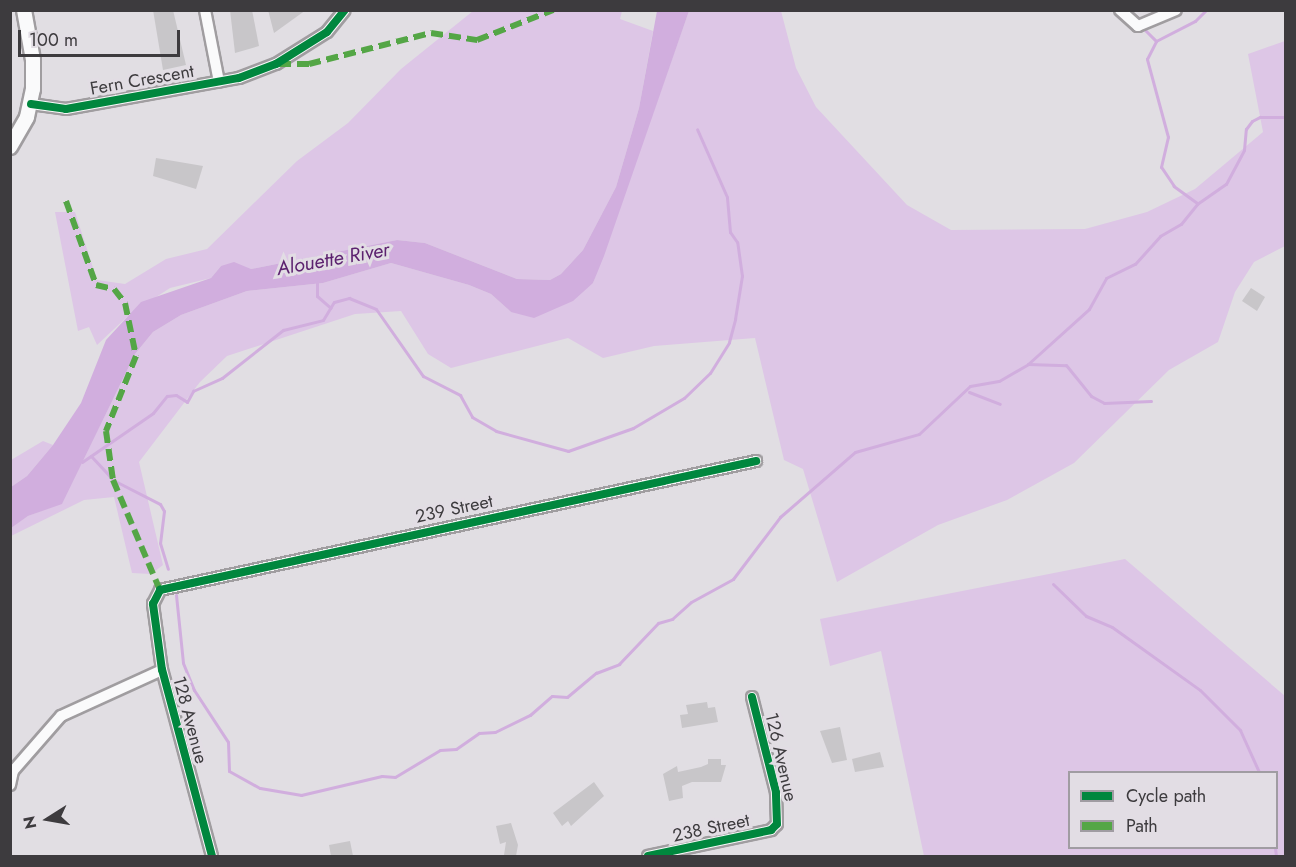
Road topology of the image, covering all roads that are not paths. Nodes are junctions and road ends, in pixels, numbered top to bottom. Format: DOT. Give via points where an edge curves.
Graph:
graph roads {
  1 [pos="24,10"];
  2 [pos="205,10"];
  3 [pos="345,10"];
  4 [pos="1120,10"];
  5 [pos="1176,10"];
  6 [pos="219,82"];
  7 [pos="31,104"];
  8 [pos="10,147"];
  9 [pos="756,461"];
  10 [pos="160,590"];
  11 [pos="162,670"];
  12 [pos="752,697"];
  13 [pos="10,785"];
  14 [pos="777,824"];
  15 [pos="212,856"];
  16 [pos="648,856"];
  1 -- 7 [label="street" via="33,60"];
  2 -- 6 [label="street"];
  3 -- 6 [label="street, Fern Crescent" via="327,32 276,64"];
  4 -- 5 [label="street" via="1138,26"];
  6 -- 7 [label="street, Fern Crescent" via="66,109"];
  7 -- 8 [label="street"];
  9 -- 10 [label="street, 239 Street"];
  10 -- 11 [label="street, 128 Avenue" via="153,604"];
  11 -- 13 [label="street" via="61,716 13,771"];
  11 -- 15 [label="street, 128 Avenue"];
  12 -- 14 [label="street, 126 Avenue" via="776,792"];
  14 -- 16 [label="street, 238 Street" via="760,833"];
}
